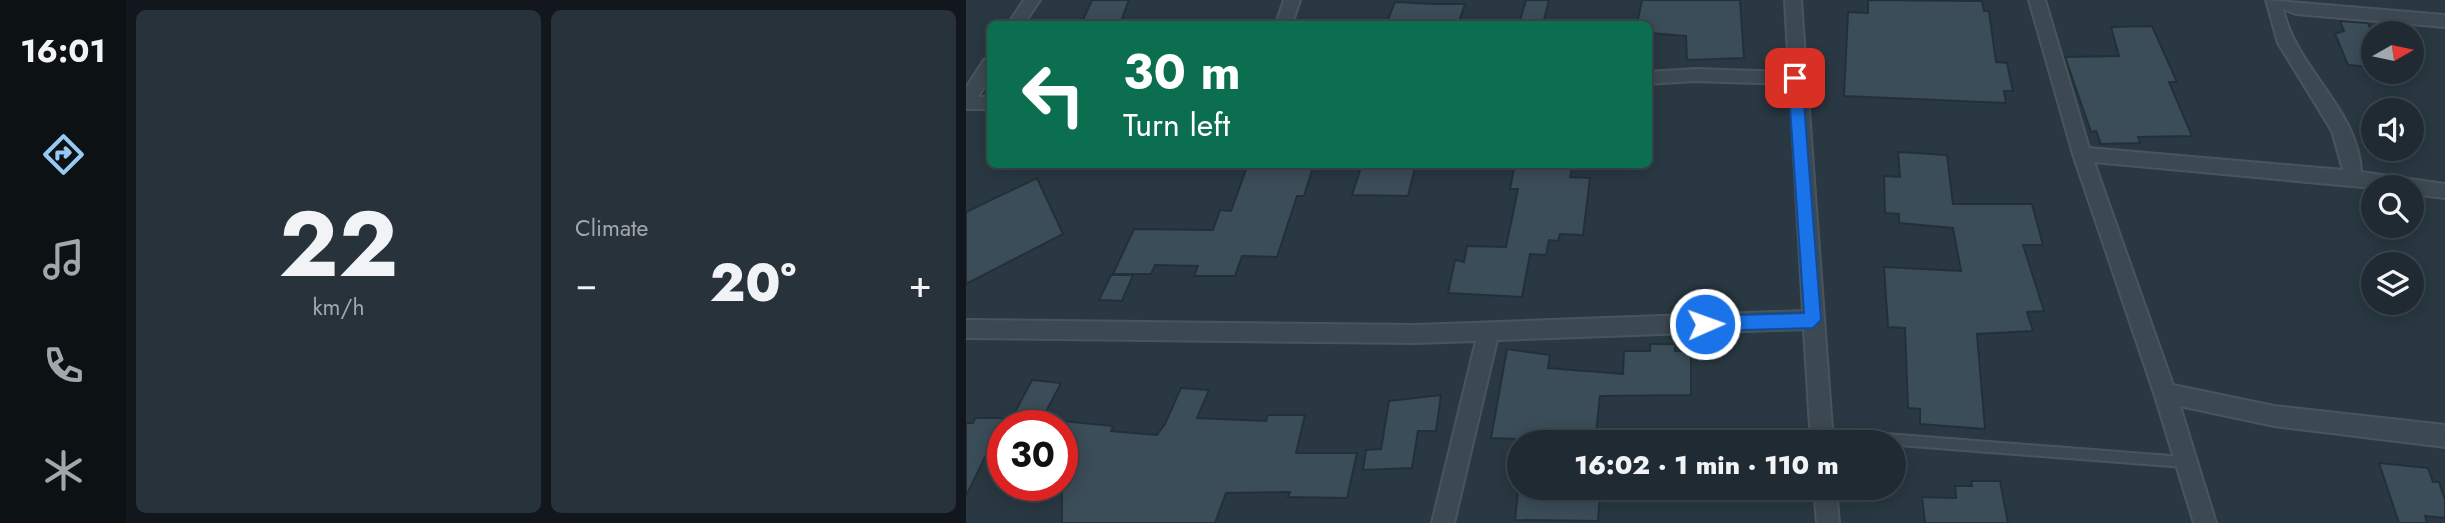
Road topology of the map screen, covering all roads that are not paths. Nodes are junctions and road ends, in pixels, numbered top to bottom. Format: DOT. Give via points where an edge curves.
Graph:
graph roads {
  1 [pos="1032,0"];
  2 [pos="1292,0"];
  3 [pos="1793,0"];
  4 [pos="2037,0"];
  5 [pos="2276,0"];
  6 [pos="1018,21"];
  7 [pos="1285,21"];
  8 [pos="2445,21"];
  9 [pos="987,69"];
  10 [pos="1652,78"];
  11 [pos="1795,78"];
  12 [pos="966,102"];
  13 [pos="987,103"];
  14 [pos="2082,154"];
  15 [pos="2352,178"];
  16 [pos="2445,191"];
  17 [pos="1813,320"];
  18 [pos="966,329"];
  19 [pos="1489,330"];
  20 [pos="2165,393"];
  21 [pos="1820,430"];
  22 [pos="2445,436"];
  23 [pos="1906,444"];
  24 [pos="2185,462"];
  25 [pos="1826,500"];
  26 [pos="1443,523"];
  27 [pos="1828,523"];
  28 [pos="2205,523"];
  1 -- 6 [label="street"];
  2 -- 7 [label="street"];
  3 -- 11 [label="street"];
  4 -- 14 [label="street"];
  5 -- 8 [label="street" via="2296,9"];
  5 -- 15 [label="street" via="2278,25 2292,56 2321,96 2354,162"];
  9 -- 12 [label="street"];
  10 -- 11 [label="street"];
  11 -- 17 [label="street"];
  12 -- 13 [label="street"];
  14 -- 15 [label="street"];
  14 -- 20 [label="street"];
  15 -- 16 [label="street"];
  17 -- 19 [label="street"];
  17 -- 21 [label="street"];
  18 -- 19 [label="street" via="1402,334"];
  19 -- 26 [label="street"];
  20 -- 22 [label="street" via="2274,416"];
  20 -- 24 [label="street"];
  23 -- 24 [label="lane"];
  24 -- 28 [label="street"];
  25 -- 27 [label="street"];
}
